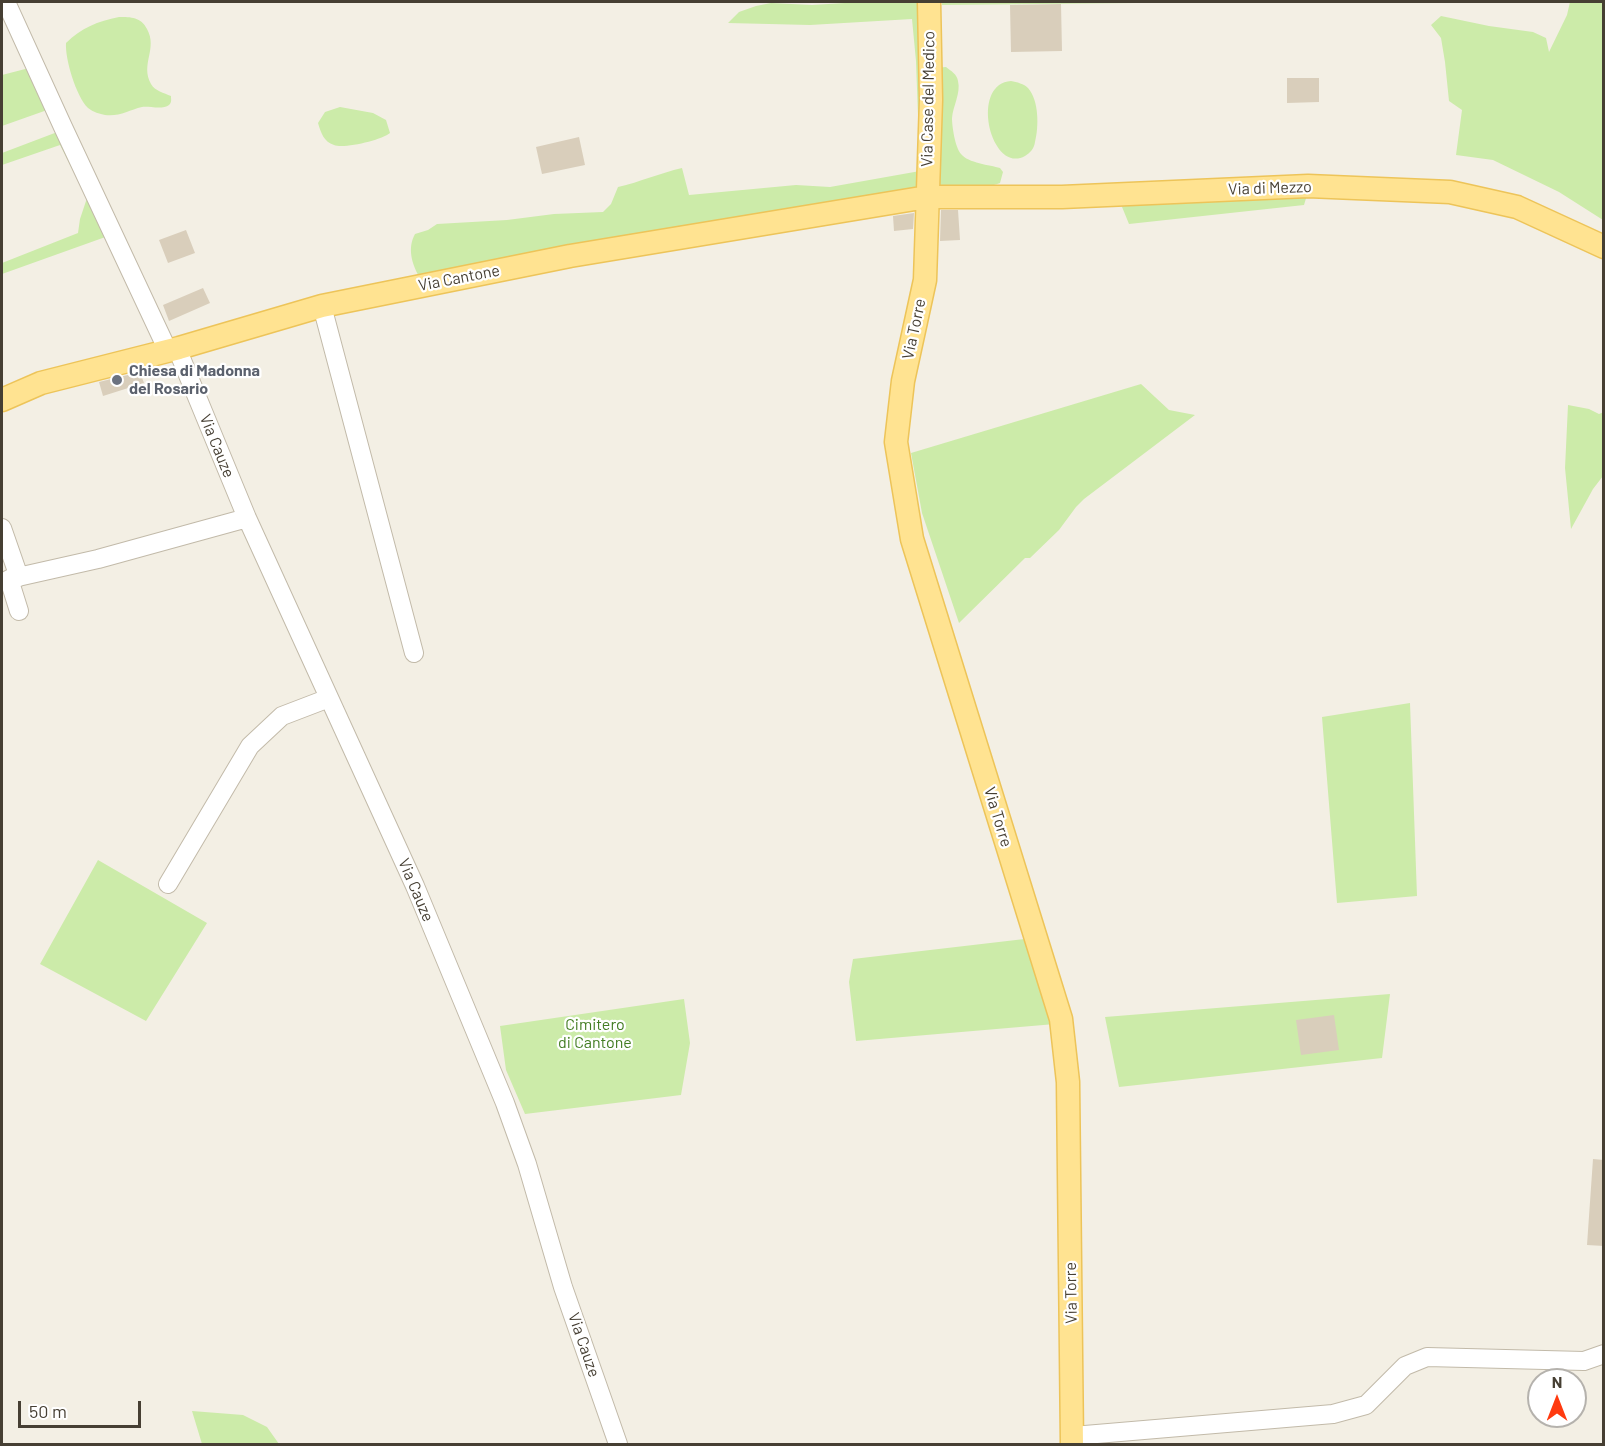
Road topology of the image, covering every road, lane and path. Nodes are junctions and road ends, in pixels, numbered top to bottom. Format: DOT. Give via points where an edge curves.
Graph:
graph roads {
  1 [pos="6,2"];
  2 [pos="929,2"];
  3 [pos="927,197"];
  4 [pos="1604,247"];
  5 [pos="322,306"];
  6 [pos="174,350"];
  7 [pos="2,400"];
  8 [pos="247,518"];
  9 [pos="2,528"];
  10 [pos="19,577"];
  11 [pos="19,611"];
  12 [pos="414,653"];
  13 [pos="329,698"];
  14 [pos="168,884"];
  15 [pos="1604,1354"];
  16 [pos="1073,1440"];
  17 [pos="618,1444"];
  1 -- 6 [label="street, Via Cauze" via="63,127"];
  2 -- 3 [label="main road, Via Case del Medico" via="931,100"];
  3 -- 4 [label="main road, Via di Mezzo" via="1062,197 1308,186 1450,192 1517,207"];
  3 -- 5 [label="main road, Via Cantone" via="570,256"];
  3 -- 16 [label="main road, Via Torre" via="925,280 903,381 896,442 912,539 1061,1019 1068,1082"];
  5 -- 6 [label="main road, Via Cantone"];
  5 -- 12 [label="street"];
  6 -- 7 [label="main road, Via Cantone" via="41,383"];
  6 -- 8 [label="street, Via Cauze" via="181,358"];
  8 -- 10 [label="street"];
  8 -- 13 [label="street, Via Cauze"];
  9 -- 10 [label="street"];
  10 -- 11 [label="street" via="9,579"];
  13 -- 14 [label="street" via="282,716 250,746"];
  13 -- 17 [label="street, Via Cauze" via="415,886 505,1103"];
  15 -- 16 [label="street" via="1584,1361 1427,1357 1405,1366 1366,1405 1332,1414"];
}
